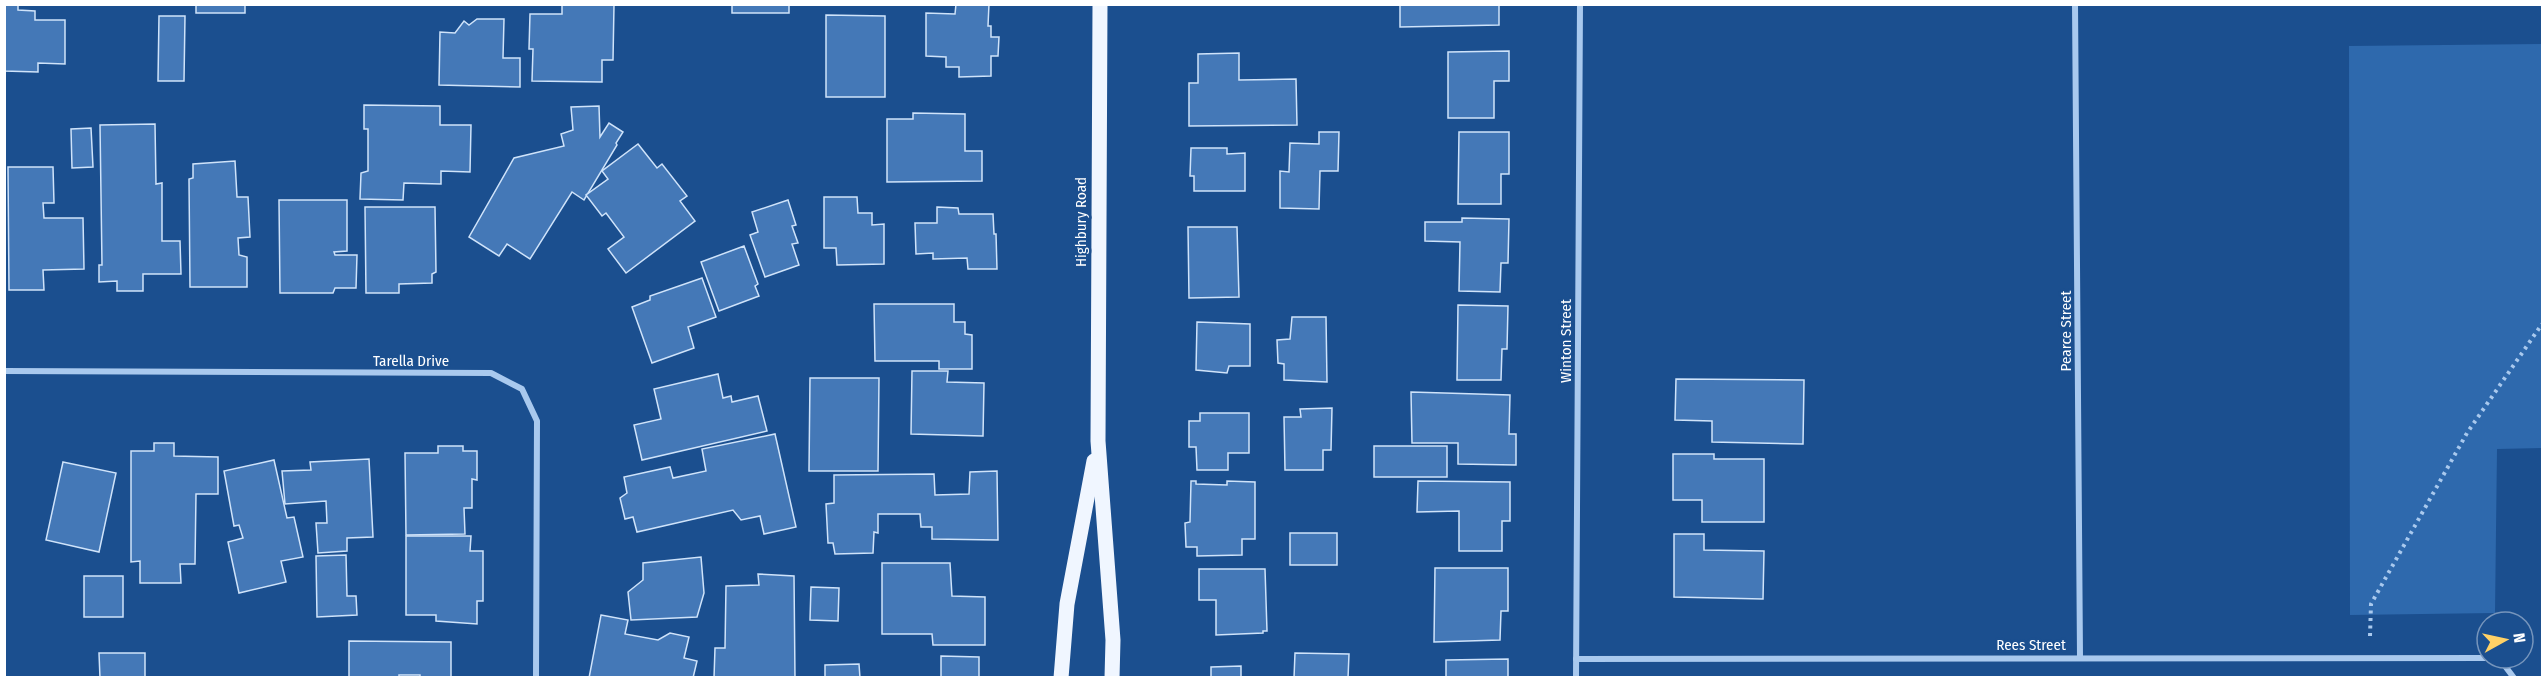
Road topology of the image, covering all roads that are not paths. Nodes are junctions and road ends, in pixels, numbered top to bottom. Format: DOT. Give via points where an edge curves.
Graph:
graph roads {
  1 [pos="1100,4"];
  2 [pos="1580,4"];
  3 [pos="2075,4"];
  4 [pos="4,371"];
  5 [pos="1098,441"];
  6 [pos="2080,657"];
  7 [pos="2475,658"];
  8 [pos="1576,659"];
  9 [pos="536,678"];
  10 [pos="1061,678"];
  11 [pos="1112,678"];
  12 [pos="1576,678"];
  1 -- 5 [label="main road, Highbury Road"];
  2 -- 8 [label="street, Winton Street"];
  3 -- 6 [label="street, Pearce Street"];
  4 -- 9 [label="street, Tarella Drive" via="491,373 522,388 537,421"];
  5 -- 10 [label="main road, Highbury Road" via="1066,604"];
  5 -- 11 [label="main road, Highbury Road" via="1113,640"];
  6 -- 7 [label="street, Rees Street"];
  6 -- 8 [label="street, Rees Street"];
  8 -- 12 [label="street, Winton Street"];
}
